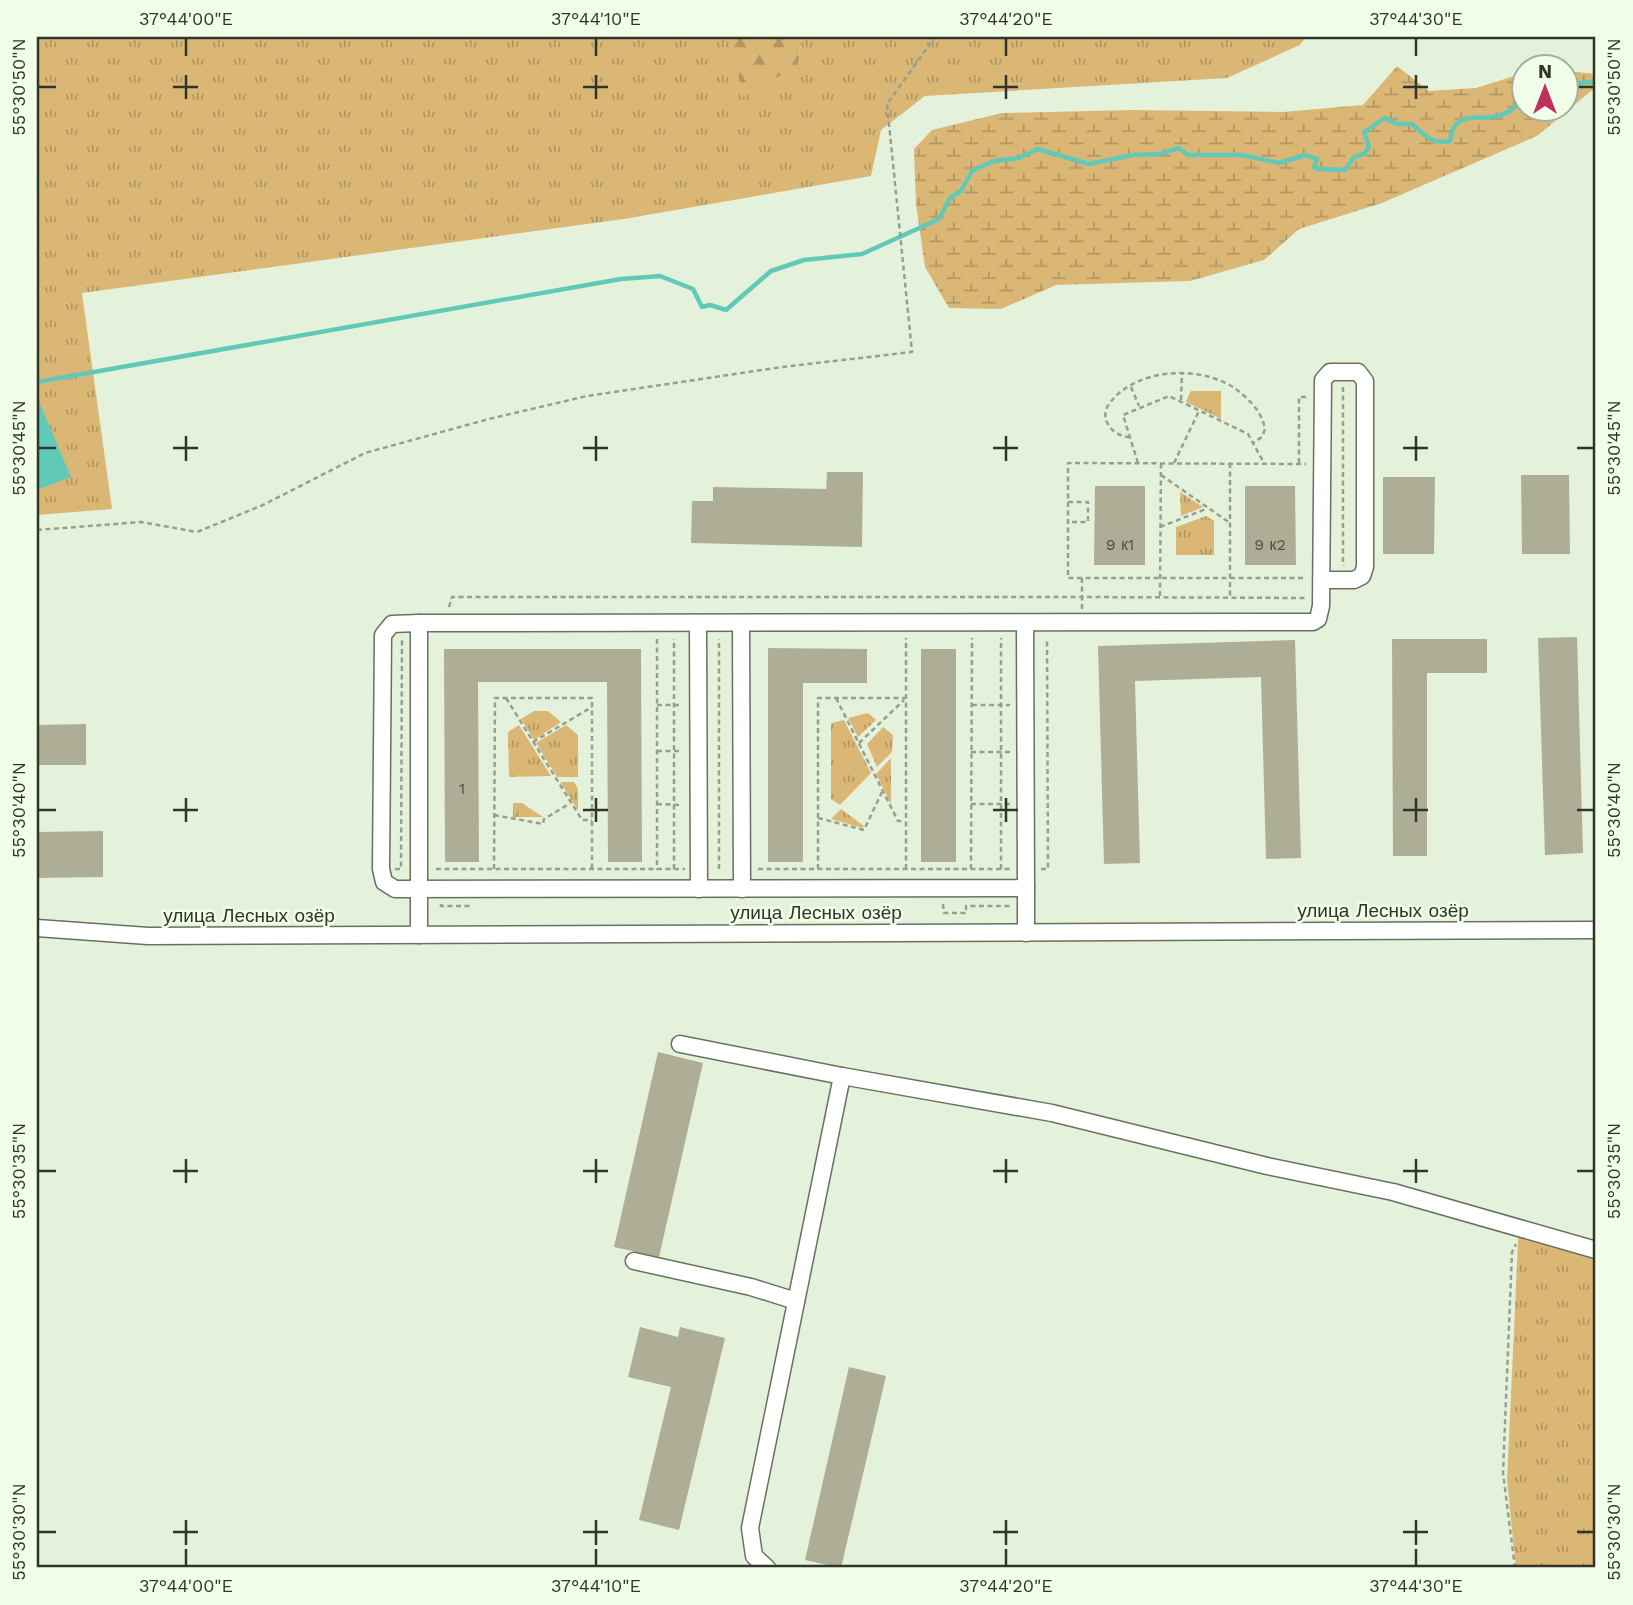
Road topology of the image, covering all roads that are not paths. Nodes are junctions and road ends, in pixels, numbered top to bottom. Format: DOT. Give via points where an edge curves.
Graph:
graph roads {
  1 [pos="1314,579"];
  2 [pos="427,623"];
  3 [pos="698,623"];
  4 [pos="741,623"];
  5 [pos="1025,630"];
  6 [pos="1026,888"];
  7 [pos="419,889"];
  8 [pos="699,889"];
  9 [pos="742,889"];
  10 [pos="37,928"];
  11 [pos="1596,930"];
  12 [pos="1026,933"];
  13 [pos="419,935"];
  14 [pos="680,1044"];
  15 [pos="842,1076"];
  16 [pos="1596,1250"];
  17 [pos="634,1261"];
  18 [pos="796,1301"];
  19 [pos="768,1568"];
  1 -- 1 [label="street" via="1322,380 1331,372 1358,372 1365,381 1365,567 1362,576 1353,580"];
  1 -- 5 [label="street" via="1318,619 1307,623"];
  2 -- 3 [label="street"];
  2 -- 7 [label="street" via="427,869"];
  2 -- 7 [label="street" via="392,624 383,635 381,869 388,886"];
  3 -- 4 [label="street"];
  3 -- 8 [label="street"];
  4 -- 5 [label="street"];
  4 -- 9 [label="street"];
  5 -- 6 [label="street"];
  6 -- 9 [label="street"];
  6 -- 12 [label="street"];
  7 -- 8 [label="street"];
  7 -- 13 [label="street"];
  8 -- 9 [label="street"];
  10 -- 13 [label="street, улица Лесных озёр" via="148,936"];
  11 -- 12 [label="street, улица Лесных озёр"];
  12 -- 13 [label="street, улица Лесных озёр"];
  14 -- 15 [label="street"];
  15 -- 16 [label="street" via="1052,1113 1393,1192"];
  15 -- 18 [label="street"];
  17 -- 18 [label="street"];
  18 -- 19 [label="street" via="750,1528 754,1556"];
}
